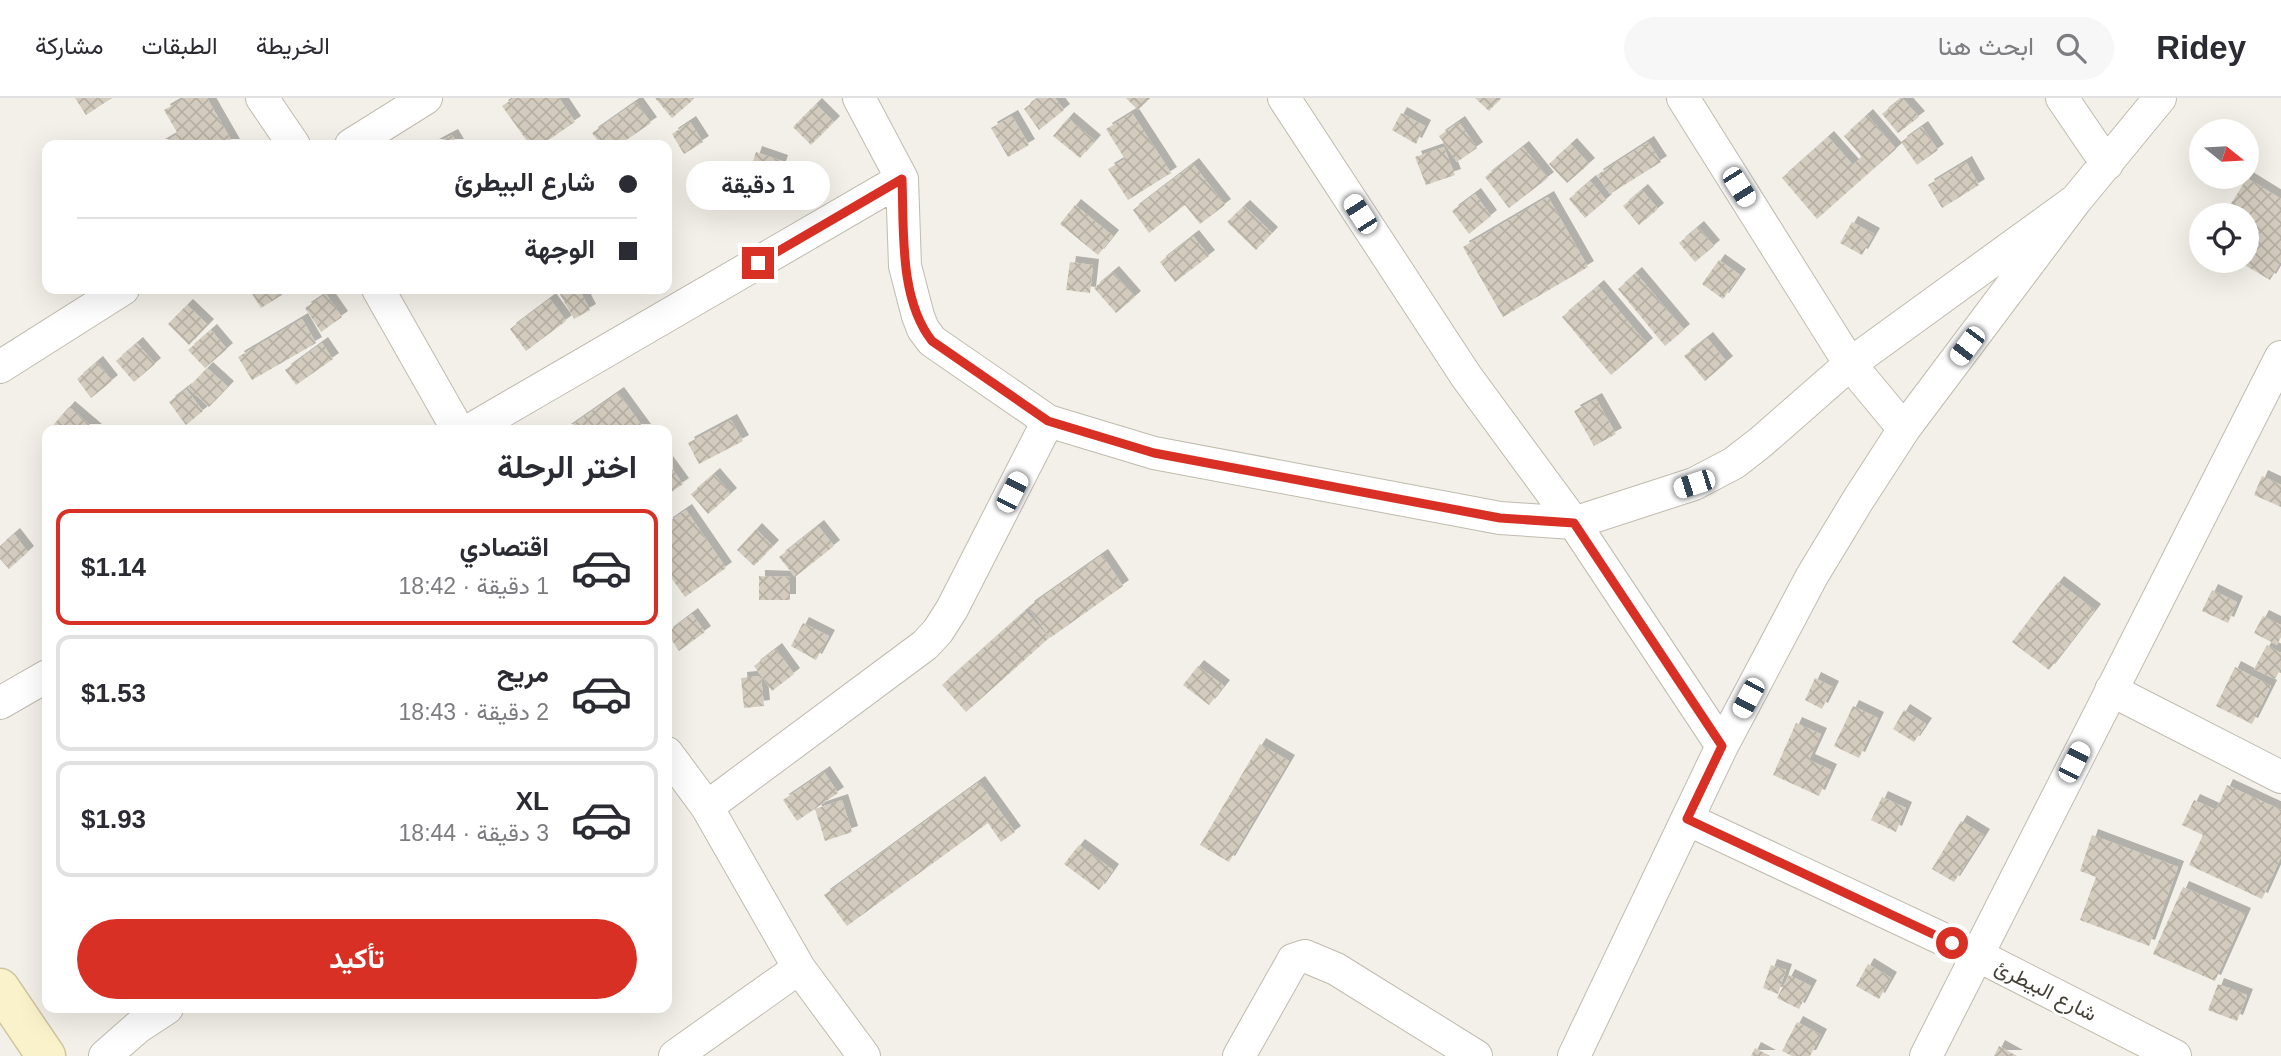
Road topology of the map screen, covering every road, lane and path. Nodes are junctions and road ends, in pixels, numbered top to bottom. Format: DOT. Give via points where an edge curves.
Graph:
graph roads {
  1 [pos="262,98"];
  2 [pos="426,98"];
  3 [pos="859,98"];
  4 [pos="1284,98"];
  5 [pos="1683,98"];
  6 [pos="2062,98"];
  7 [pos="2160,98"];
  8 [pos="291,140"];
  9 [pos="359,140"];
  10 [pos="2107,164"];
  11 [pos="902,179"];
  12 [pos="2076,200"];
  13 [pos="115,294"];
  14 [pos="381,294"];
  15 [pos="2281,357"];
  16 [pos="1850,364"];
  17 [pos="0,366"];
  18 [pos="1048,421"];
  19 [pos="455,425"];
  20 [pos="479,425"];
  21 [pos="1904,429"];
  22 [pos="1574,523"];
  23 [pos="42,679"];
  24 [pos="2111,690"];
  25 [pos="0,703"];
  26 [pos="1722,746"];
  27 [pos="672,760"];
  28 [pos="2281,777"];
  29 [pos="708,807"];
  30 [pos="1687,819"];
  31 [pos="1977,955"];
  32 [pos="799,968"];
  33 [pos="0,988"];
  34 [pos="159,1013"];
  35 [pos="46,1056"];
  36 [pos="105,1056"];
  37 [pos="675,1056"];
  38 [pos="864,1056"];
  39 [pos="1240,1056"];
  40 [pos="1476,1056"];
  41 [pos="1574,1056"];
  42 [pos="1926,1056"];
  43 [pos="2175,1056"];
  1 -- 8 [label="street"];
  2 -- 9 [label="street"];
  3 -- 11 [label="street"];
  4 -- 22 [label="street" via="1466,376"];
  5 -- 16 [label="street"];
  6 -- 10 [label="street"];
  7 -- 10 [label="street"];
  10 -- 12 [label="street"];
  11 -- 18 [label="street" via="905,266 923,330 932,341"];
  11 -- 20 [label="street"];
  12 -- 16 [label="street"];
  12 -- 21 [label="street"];
  13 -- 17 [label="street"];
  14 -- 19 [label="street"];
  15 -- 24 [label="street"];
  16 -- 21 [label="street"];
  16 -- 22 [label="street" via="1761,442 1713,475"];
  18 -- 22 [label="street" via="1154,453 1500,518"];
  18 -- 29 [label="street" via="938,631"];
  21 -- 26 [label="street" via="1812,576"];
  22 -- 26 [label="street"];
  23 -- 25 [label="street"];
  24 -- 28 [label="street"];
  24 -- 31 [label="street"];
  26 -- 30 [label="street"];
  27 -- 29 [label="street"];
  29 -- 32 [label="street"];
  30 -- 31 [label="street, شارع البيطرئ"];
  30 -- 41 [label="street"];
  31 -- 42 [label="street"];
  31 -- 43 [label="street, شارع البيطرئ"];
  32 -- 37 [label="street"];
  32 -- 38 [label="street"];
  33 -- 35 [label="main road"];
  34 -- 36 [label="street"];
  39 -- 40 [label="street" via="1293,960 1305,956 1336,969"];
}
